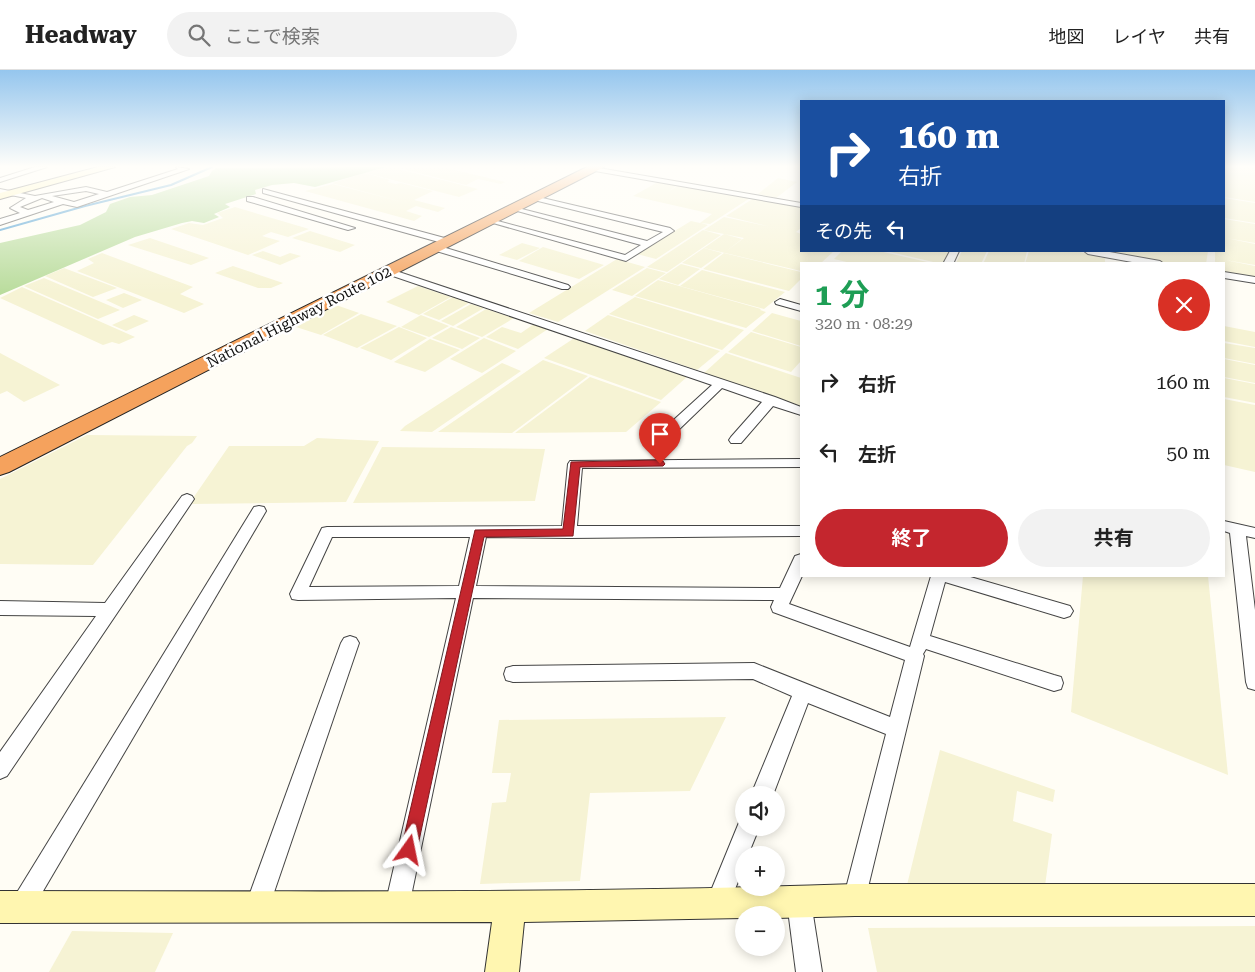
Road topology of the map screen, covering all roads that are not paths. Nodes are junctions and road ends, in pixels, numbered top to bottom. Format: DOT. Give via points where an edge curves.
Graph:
graph roads {
  1 [pos="17,209"];
  2 [pos="40,209"];
  3 [pos="285,209"];
  4 [pos="302,209"];
  5 [pos="325,209"];
  6 [pos="514,209"];
  7 [pos="582,209"];
  8 [pos="295,212"];
  9 [pos="28,213"];
  10 [pos="602,214"];
  11 [pos="490,221"];
  12 [pos="0,222"];
  13 [pos="581,226"];
  14 [pos="351,228"];
  15 [pos="558,240"];
  16 [pos="648,244"];
  17 [pos="443,245"];
  18 [pos="1094,252"];
  19 [pos="1149,262"];
  20 [pos="390,272"];
  21 [pos="1225,275"];
  22 [pos="1255,280"];
  23 [pos="565,288"];
  24 [pos="780,302"];
  25 [pos="800,308"];
  26 [pos="721,383"];
  27 [pos="771,400"];
  28 [pos="800,410"];
  29 [pos="661,439"];
  30 [pos="736,440"];
  31 [pos="800,463"];
  32 [pos="0,467"];
  33 [pos="187,499"];
  34 [pos="259,511"];
  35 [pos="1230,527"];
  36 [pos="800,531"];
  37 [pos="479,533"];
  38 [pos="569,533"];
  39 [pos="1255,533"];
  40 [pos="800,562"];
  41 [pos="939,577"];
  42 [pos="948,577"];
  43 [pos="466,592"];
  44 [pos="785,594"];
  45 [pos="0,608"];
  46 [pos="112,610"];
  47 [pos="1064,611"];
  48 [pos="350,643"];
  49 [pos="918,648"];
  50 [pos="513,674"];
  51 [pos="1255,682"];
  52 [pos="1054,683"];
  53 [pos="803,692"];
  54 [pos="896,729"];
  55 [pos="0,769"];
  56 [pos="766,786"];
  57 [pos="745,836"];
  58 [pos="855,900"];
  59 [pos="1255,900"];
  60 [pos="799,902"];
  61 [pos="718,903"];
  62 [pos="397,906"];
  63 [pos="510,906"];
  64 [pos="10,907"];
  65 [pos="257,907"];
  66 [pos="502,972"];
  67 [pos="809,972"];
  1 -- 9 [label="street"];
  2 -- 9 [label="street"];
  3 -- 8 [label="street"];
  4 -- 8 [label="street"];
  5 -- 17 [label="street"];
  6 -- 11 [label="highway, National Highway Route 102"];
  6 -- 13 [label="street"];
  7 -- 10 [label="street"];
  8 -- 14 [label="street"];
  9 -- 12 [label="street"];
  10 -- 13 [label="street"];
  10 -- 16 [label="street" via="670,231"];
  11 -- 15 [label="street"];
  11 -- 17 [label="highway, National Highway Route 102"];
  13 -- 15 [label="street"];
  13 -- 16 [label="street"];
  15 -- 16 [label="street" via="626,258"];
  17 -- 20 [label="highway, National Highway Route 102"];
  17 -- 23 [label="street"];
  18 -- 19 [label="street"];
  20 -- 26 [label="street"];
  20 -- 32 [label="highway, National Highway Route 102"];
  21 -- 22 [label="street"];
  24 -- 25 [label="street"];
  26 -- 27 [label="street"];
  26 -- 29 [label="street"];
  27 -- 28 [label="street"];
  27 -- 30 [label="street"];
  31 -- 38 [label="street" via="575,464"];
  33 -- 46 [label="street"];
  34 -- 64 [label="street"];
  35 -- 39 [label="street"];
  35 -- 51 [label="street"];
  36 -- 38 [label="street"];
  37 -- 38 [label="street"];
  37 -- 43 [label="street"];
  37 -- 43 [label="street" via="327,532 298,594"];
  40 -- 44 [label="street"];
  41 -- 49 [label="street"];
  42 -- 47 [label="street"];
  43 -- 44 [label="street"];
  43 -- 62 [label="street"];
  44 -- 49 [label="street" via="779,607"];
  45 -- 46 [label="street"];
  46 -- 55 [label="street"];
  48 -- 65 [label="street"];
  49 -- 52 [label="street"];
  49 -- 54 [label="street"];
  50 -- 53 [label="street" via="754,671"];
  53 -- 54 [label="street"];
  53 -- 56 [label="street"];
  54 -- 58 [label="street"];
  57 -- 61 [label="street"];
  58 -- 59 [label="street"];
  58 -- 60 [label="street"];
  60 -- 61 [label="street"];
  60 -- 67 [label="street"];
  61 -- 63 [label="street"];
  62 -- 63 [label="street"];
  62 -- 65 [label="street"];
  63 -- 66 [label="street"];
  64 -- 65 [label="street"];
}
